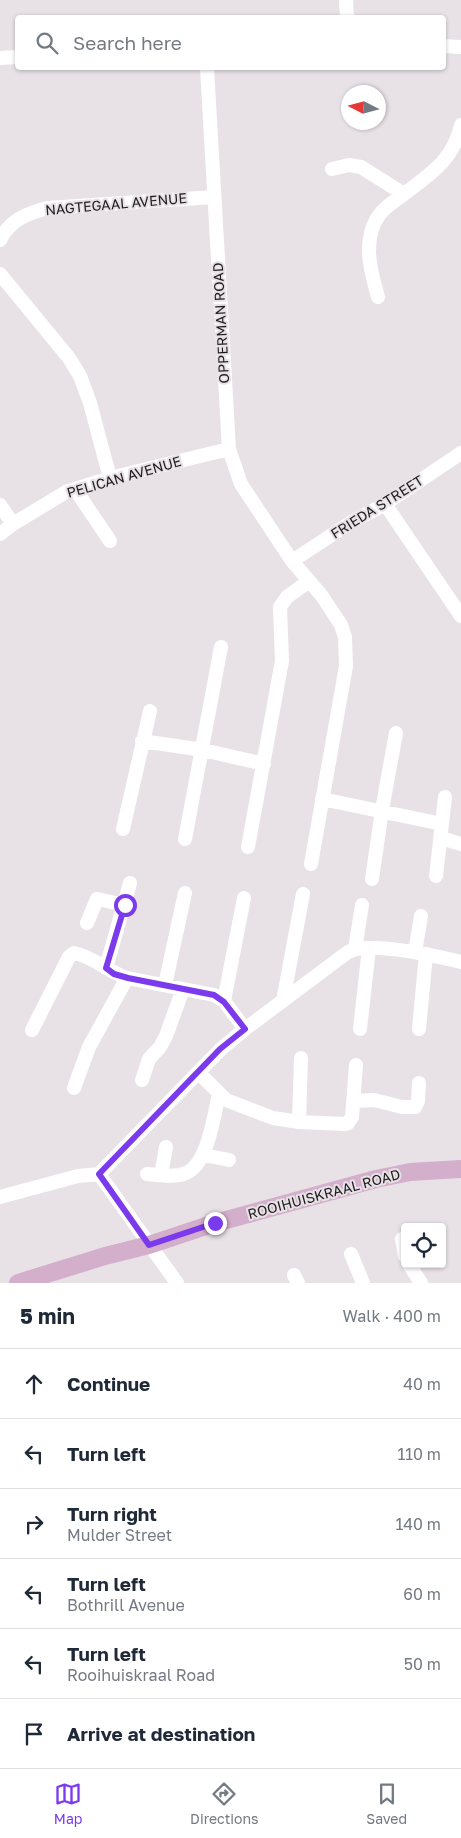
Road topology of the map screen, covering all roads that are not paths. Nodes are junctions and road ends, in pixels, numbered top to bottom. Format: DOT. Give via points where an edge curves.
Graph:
graph roads {
  1 [pos="346,0"];
  2 [pos="347,15"];
  3 [pos="446,46"];
  4 [pos="461,47"];
  5 [pos="15,57"];
  6 [pos="0,58"];
  7 [pos="207,70"];
  8 [pos="461,125"];
  9 [pos="332,169"];
  10 [pos="404,194"];
  11 [pos="214,197"];
  12 [pos="0,240"];
  13 [pos="0,274"];
  14 [pos="378,297"];
  15 [pos="229,449"];
  16 [pos="461,453"];
  17 [pos="110,478"];
  18 [pos="74,489"];
  19 [pos="385,504"];
  20 [pos="0,506"];
  21 [pos="13,524"];
  22 [pos="0,534"];
  23 [pos="110,541"];
  24 [pos="292,561"];
  25 [pos="309,582"];
  26 [pos="461,616"];
  27 [pos="221,647"];
  28 [pos="150,711"];
  29 [pos="396,733"];
  30 [pos="142,742"];
  31 [pos="202,750"];
  32 [pos="264,764"];
  33 [pos="445,797"];
  34 [pos="322,799"];
  35 [pos="382,810"];
  36 [pos="442,824"];
  37 [pos="123,829"];
  38 [pos="441,838"];
  39 [pos="185,839"];
  40 [pos="461,844"];
  41 [pos="248,847"];
  42 [pos="311,864"];
  43 [pos="436,876"];
  44 [pos="372,879"];
  45 [pos="130,883"];
  46 [pos="185,892"];
  47 [pos="303,894"];
  48 [pos="244,898"];
  49 [pos="125,905"];
  50 [pos="362,905"];
  51 [pos="421,916"];
  52 [pos="86,922"];
  53 [pos="362,948"];
  54 [pos="421,953"];
  55 [pos="461,962"];
  56 [pos="106,968"];
  57 [pos="128,978"];
  58 [pos="165,985"];
  59 [pos="183,989"];
  60 [pos="282,1001"];
  61 [pos="224,1002"];
  62 [pos="245,1029"];
  63 [pos="360,1029"];
  64 [pos="419,1029"];
  65 [pos="32,1030"];
  66 [pos="301,1058"];
  67 [pos="356,1065"];
  68 [pos="198,1072"];
  69 [pos="142,1080"];
  70 [pos="419,1083"];
  71 [pos="74,1088"];
  72 [pos="219,1094"];
  73 [pos="354,1100"];
  74 [pos="299,1122"];
  75 [pos="166,1146"];
  76 [pos="204,1155"];
  77 [pos="228,1160"];
  78 [pos="461,1169"];
  79 [pos="99,1174"];
  80 [pos="0,1198"];
  81 [pos="149,1245"];
  82 [pos="351,1254"];
  83 [pos="412,1268"];
  84 [pos="18,1283"];
  85 [pos="177,1283"];
  86 [pos="363,1283"];
  87 [pos="421,1283"];
  1 -- 2 [label="street"];
  3 -- 4 [label="street"];
  5 -- 6 [label="street"];
  7 -- 11 [label="street, OPPERMAN ROAD"];
  8 -- 10 [label="street" via="454,148 444,162"];
  9 -- 10 [label="street" via="349,165 361,167"];
  10 -- 14 [label="street" via="380,214 371,235 370,265"];
  11 -- 12 [label="street, NAGTEGAAL AVENUE" via="47,208 14,222"];
  11 -- 15 [label="street, OPPERMAN ROAD"];
  13 -- 17 [label="street" via="80,376"];
  15 -- 17 [label="street, PELICAN AVENUE"];
  15 -- 24 [label="street, OPPERMAN ROAD" via="241,484"];
  16 -- 19 [label="street, FRIEDA STREET"];
  17 -- 18 [label="street, PELICAN AVENUE"];
  18 -- 21 [label="street, PELICAN AVENUE"];
  18 -- 23 [label="street"];
  19 -- 24 [label="street, FRIEDA STREET"];
  19 -- 26 [label="street"];
  20 -- 21 [label="street"];
  21 -- 22 [label="street, PELICAN AVENUE"];
  24 -- 25 [label="street, OPPERMAN ROAD"];
  25 -- 32 [label="street" via="280,607 282,661"];
  25 -- 34 [label="street, OPPERMAN ROAD" via="341,625 346,646 346,666"];
  27 -- 31 [label="street"];
  28 -- 30 [label="street"];
  29 -- 35 [label="street"];
  30 -- 31 [label="street"];
  30 -- 37 [label="street"];
  31 -- 32 [label="street"];
  31 -- 39 [label="street"];
  32 -- 41 [label="street"];
  33 -- 36 [label="street"];
  34 -- 35 [label="street"];
  34 -- 42 [label="street, OPPERMAN ROAD"];
  35 -- 36 [label="street"];
  35 -- 44 [label="street"];
  36 -- 38 [label="street"];
  38 -- 40 [label="street"];
  38 -- 43 [label="street"];
  45 -- 49 [label="street"];
  46 -- 58 [label="street"];
  47 -- 60 [label="street"];
  48 -- 61 [label="street"];
  49 -- 52 [label="street" via="97,899"];
  49 -- 56 [label="street"];
  50 -- 53 [label="street"];
  51 -- 54 [label="street"];
  53 -- 54 [label="street"];
  53 -- 60 [label="street" via="345,954"];
  53 -- 63 [label="street"];
  54 -- 55 [label="street"];
  54 -- 64 [label="street"];
  56 -- 57 [label="street"];
  56 -- 65 [label="street" via="77,953 71,954"];
  57 -- 58 [label="street"];
  57 -- 71 [label="street" via="90,1047"];
  58 -- 59 [label="street"];
  59 -- 61 [label="street" via="214,995"];
  59 -- 69 [label="street" via="166,1036 148,1059"];
  60 -- 62 [label="street"];
  61 -- 62 [label="street"];
  62 -- 68 [label="street"];
  66 -- 74 [label="street"];
  67 -- 73 [label="street"];
  68 -- 72 [label="street"];
  68 -- 79 [label="street"];
  70 -- 73 [label="street" via="418,1101 414,1107"];
  72 -- 74 [label="street" via="226,1100 273,1118"];
  72 -- 76 [label="street"];
  73 -- 74 [label="street" via="348,1123"];
  75 -- 76 [label="street" via="154,1175 186,1173"];
  76 -- 77 [label="street"];
  78 -- 81 [label="main road, ROOIHUISKRAAL ROAD" via="410,1172 376,1179 215,1223"];
  79 -- 80 [label="street" via="78,1176"];
  79 -- 81 [label="street"];
  81 -- 84 [label="main road, ROOIHUISKRAAL ROAD"];
  81 -- 85 [label="street"];
  82 -- 86 [label="street"];
  83 -- 87 [label="street"];
}
